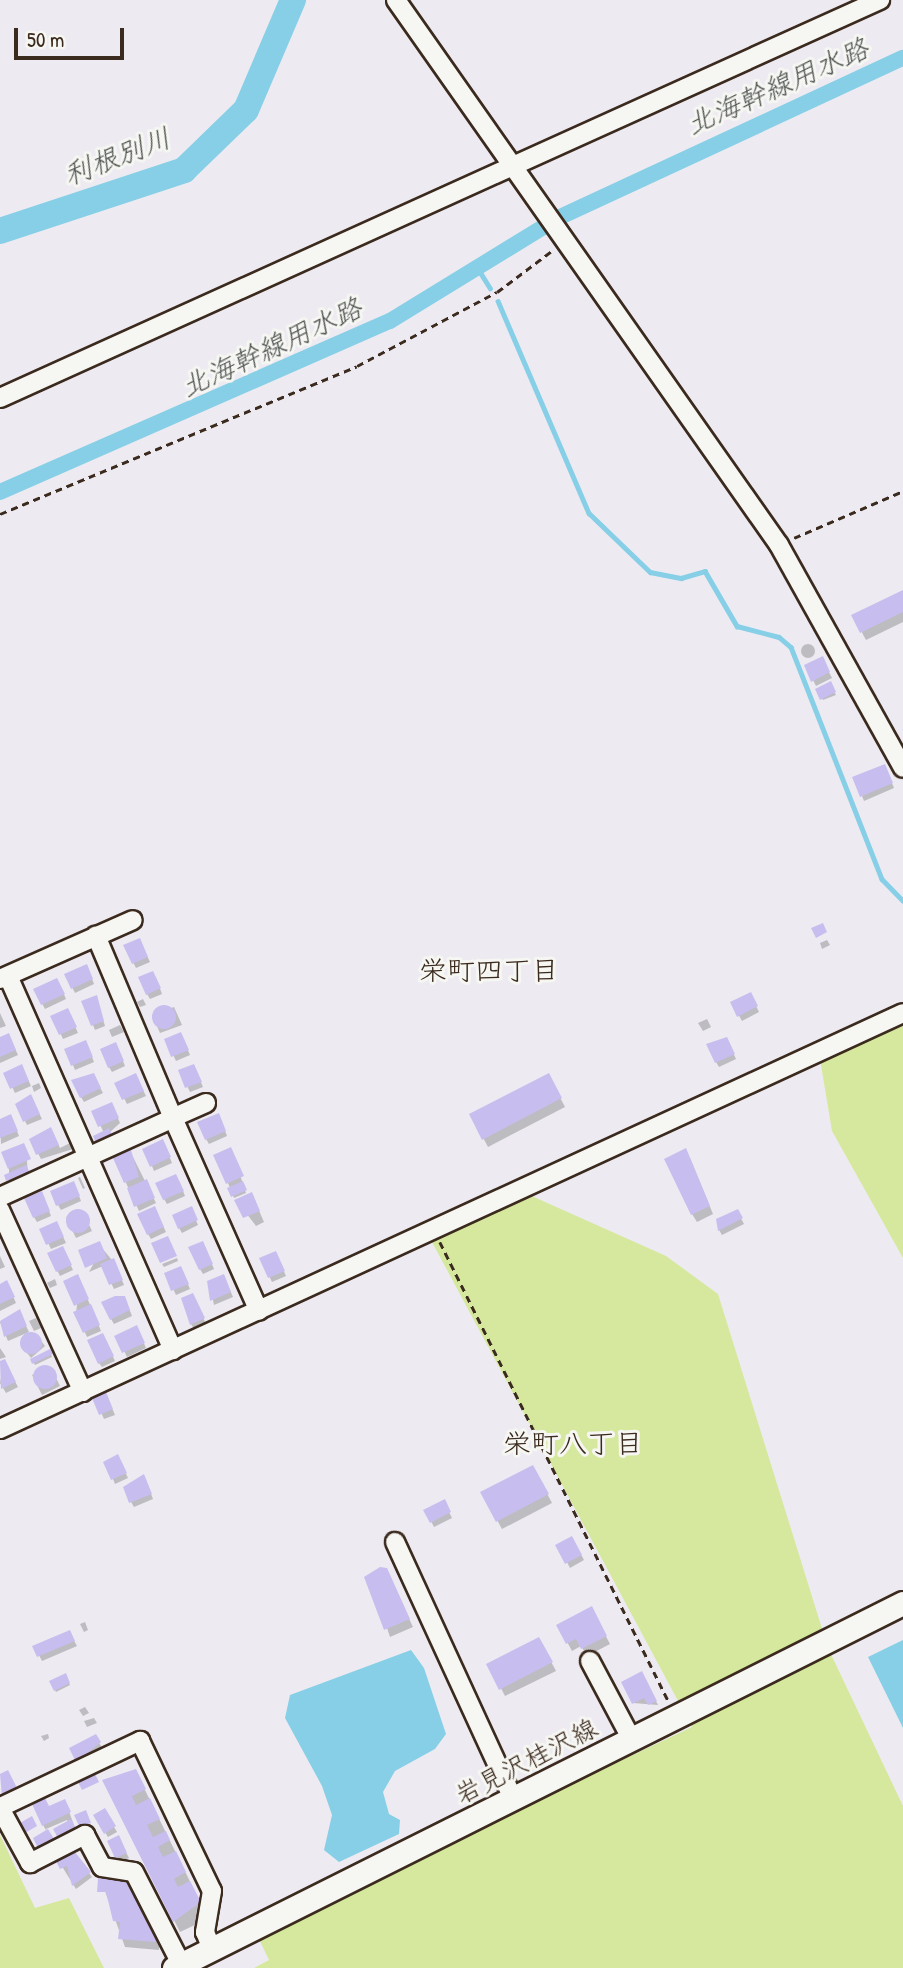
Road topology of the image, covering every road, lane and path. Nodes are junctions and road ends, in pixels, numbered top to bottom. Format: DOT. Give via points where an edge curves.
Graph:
graph roads {
  1 [pos="396,0"];
  2 [pos="880,0"];
  3 [pos="513,165"];
  4 [pos="568,241"];
  5 [pos="0,398"];
  6 [pos="903,491"];
  7 [pos="0,514"];
  8 [pos="779,545"];
  9 [pos="903,768"];
  10 [pos="133,920"];
  11 [pos="96,936"];
  12 [pos="4,977"];
  13 [pos="903,1013"];
  14 [pos="206,1103"];
  15 [pos="173,1118"];
  16 [pos="87,1157"];
  17 [pos="0,1197"];
  18 [pos="0,1210"];
  19 [pos="434,1230"];
  20 [pos="259,1311"];
  21 [pos="173,1350"];
  22 [pos="83,1392"];
  23 [pos="0,1429"];
  24 [pos="395,1542"];
  25 [pos="903,1603"];
  26 [pos="590,1661"];
  27 [pos="676,1715"];
  28 [pos="631,1738"];
  29 [pos="513,1799"];
  30 [pos="2,1807"];
  31 [pos="212,1949"];
  32 [pos="178,1966"];
  1 -- 3 [label="street"];
  2 -- 3 [label="street"];
  3 -- 4 [label="street"];
  3 -- 5 [label="street"];
  4 -- 7 [label="path" via="497,292 356,366"];
  4 -- 8 [label="street"];
  6 -- 8 [label="path"];
  8 -- 9 [label="street"];
  10 -- 11 [label="street"];
  11 -- 12 [label="street"];
  11 -- 15 [label="street"];
  12 -- 16 [label="street"];
  13 -- 19 [label="street"];
  14 -- 15 [label="street"];
  15 -- 16 [label="street"];
  15 -- 20 [label="street"];
  16 -- 17 [label="street"];
  16 -- 21 [label="street"];
  18 -- 22 [label="street"];
  19 -- 20 [label="street"];
  19 -- 27 [label="path"];
  20 -- 21 [label="street"];
  21 -- 22 [label="street"];
  22 -- 23 [label="street"];
  24 -- 29 [label="street"];
  25 -- 27 [label="main road, 岩見沢桂沢線"];
  26 -- 28 [label="street"];
  27 -- 28 [label="main road, 岩見沢桂沢線"];
  28 -- 29 [label="main road, 岩見沢桂沢線"];
  29 -- 31 [label="main road, 岩見沢桂沢線"];
  30 -- 31 [label="street" via="140,1741 212,1891 205,1931"];
  30 -- 32 [label="street" via="30,1863 85,1835 102,1867 134,1872"];
  31 -- 32 [label="main road, 岩見沢桂沢線"];
}
